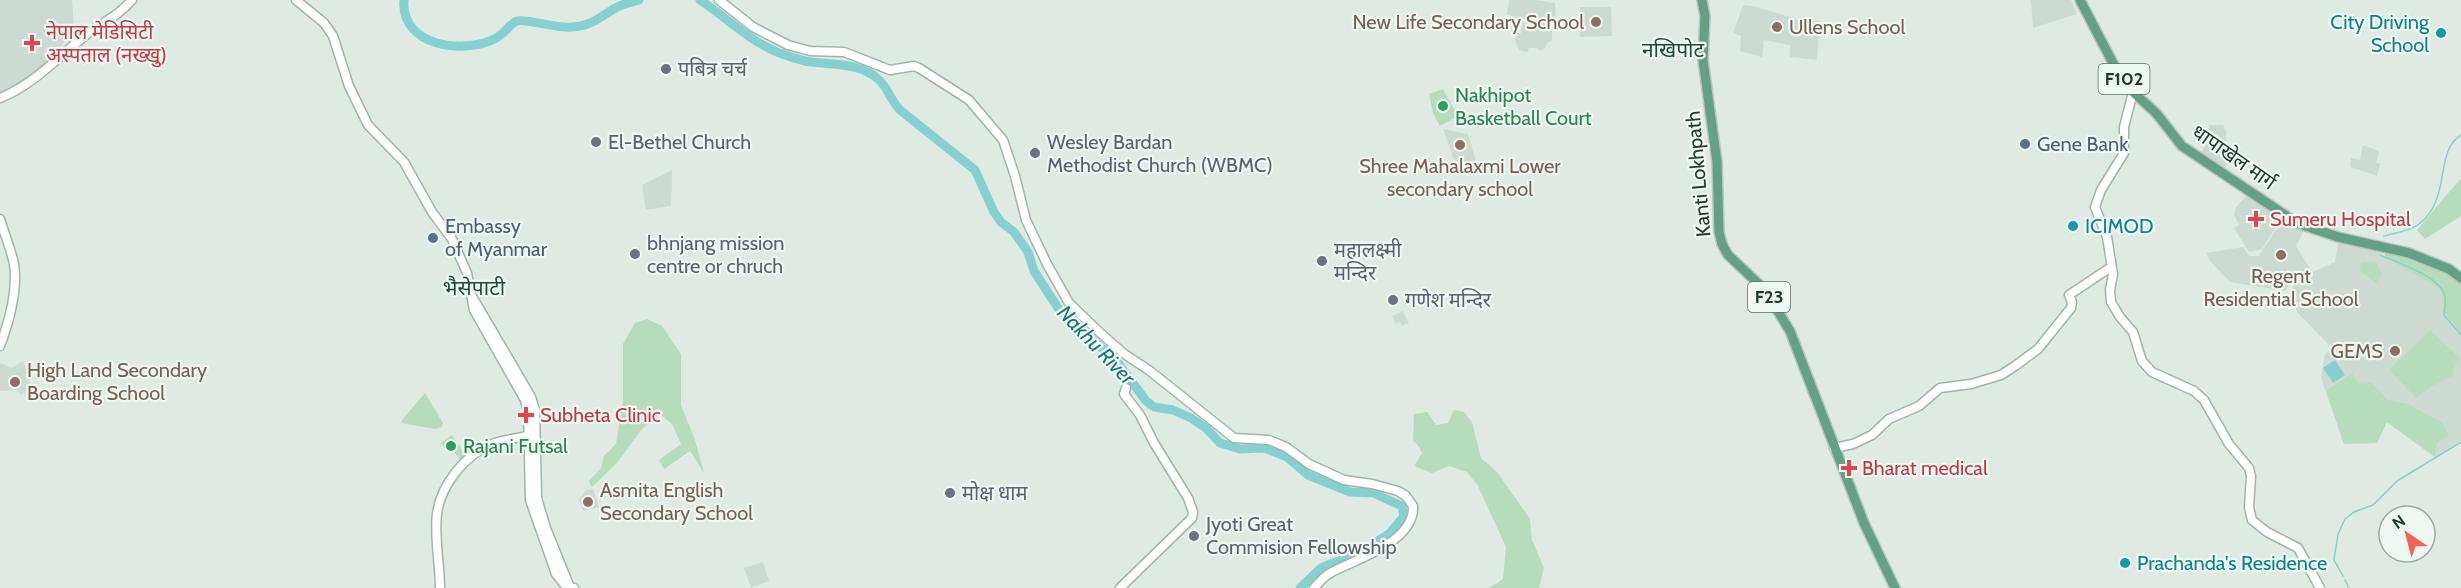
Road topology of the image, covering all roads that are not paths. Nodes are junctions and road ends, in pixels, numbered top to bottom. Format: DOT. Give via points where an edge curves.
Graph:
graph roads {
  1 [pos="132,0"];
  2 [pos="296,0"];
  3 [pos="718,0"];
  4 [pos="1702,0"];
  5 [pos="2080,0"];
  6 [pos="2133,92"];
  7 [pos="0,98"];
  8 [pos="0,219"];
  9 [pos="2111,267"];
  10 [pos="2461,278"];
  11 [pos="0,346"];
  12 [pos="1126,388"];
  13 [pos="533,435"];
  14 [pos="1834,448"];
  15 [pos="571,586"];
  16 [pos="440,588"];
  17 [pos="1120,588"];
  18 [pos="1314,588"];
  19 [pos="1895,588"];
  20 [pos="2320,588"];
  1 -- 7 [label="street" via="121,13 92,30 12,94"];
  2 -- 13 [label="street" via="324,22 368,125 404,162 452,239 467,273 474,310 531,397 535,410"];
  3 -- 18 [label="street" via="753,27 788,45 810,51 844,52 890,70 914,66 969,100 1003,141 1026,220 1047,264 1069,303 1096,329 1234,438 1269,440 1344,480 1385,487 1406,496 1413,506 1412,518 1398,536 1332,572"];
  4 -- 14 [label="main road, Kanti Lokhpath / F23" via="1703,60 1717,162 1722,244 1728,255 1765,290 1790,331"];
  5 -- 6 [label="main road, धापाखेल मार्ग / F102"];
  6 -- 9 [label="street" via="2124,127 2125,150 2095,207 2105,231"];
  6 -- 10 [label="main road, धापाखेल मार्ग / F102" via="2182,146 2297,223 2409,253"];
  8 -- 11 [label="street" via="14,264 10,311"];
  9 -- 14 [label="street" via="2068,295 2071,308 2038,349 2015,366 2001,375 1971,384 1940,388 1919,406 1889,419 1872,435"];
  9 -- 20 [label="street" via="2111,302 2133,332 2142,361 2152,372 2194,391 2204,400 2229,444 2249,468 2253,520 2298,548"];
  12 -- 17 [label="street" via="1124,394 1140,415 1193,512 1192,518"];
  13 -- 15 [label="street" via="537,498"];
  13 -- 16 [label="street" via="492,444 454,474 437,515"];
  14 -- 19 [label="main road, Kanti Lokhpath / F23"];
}
